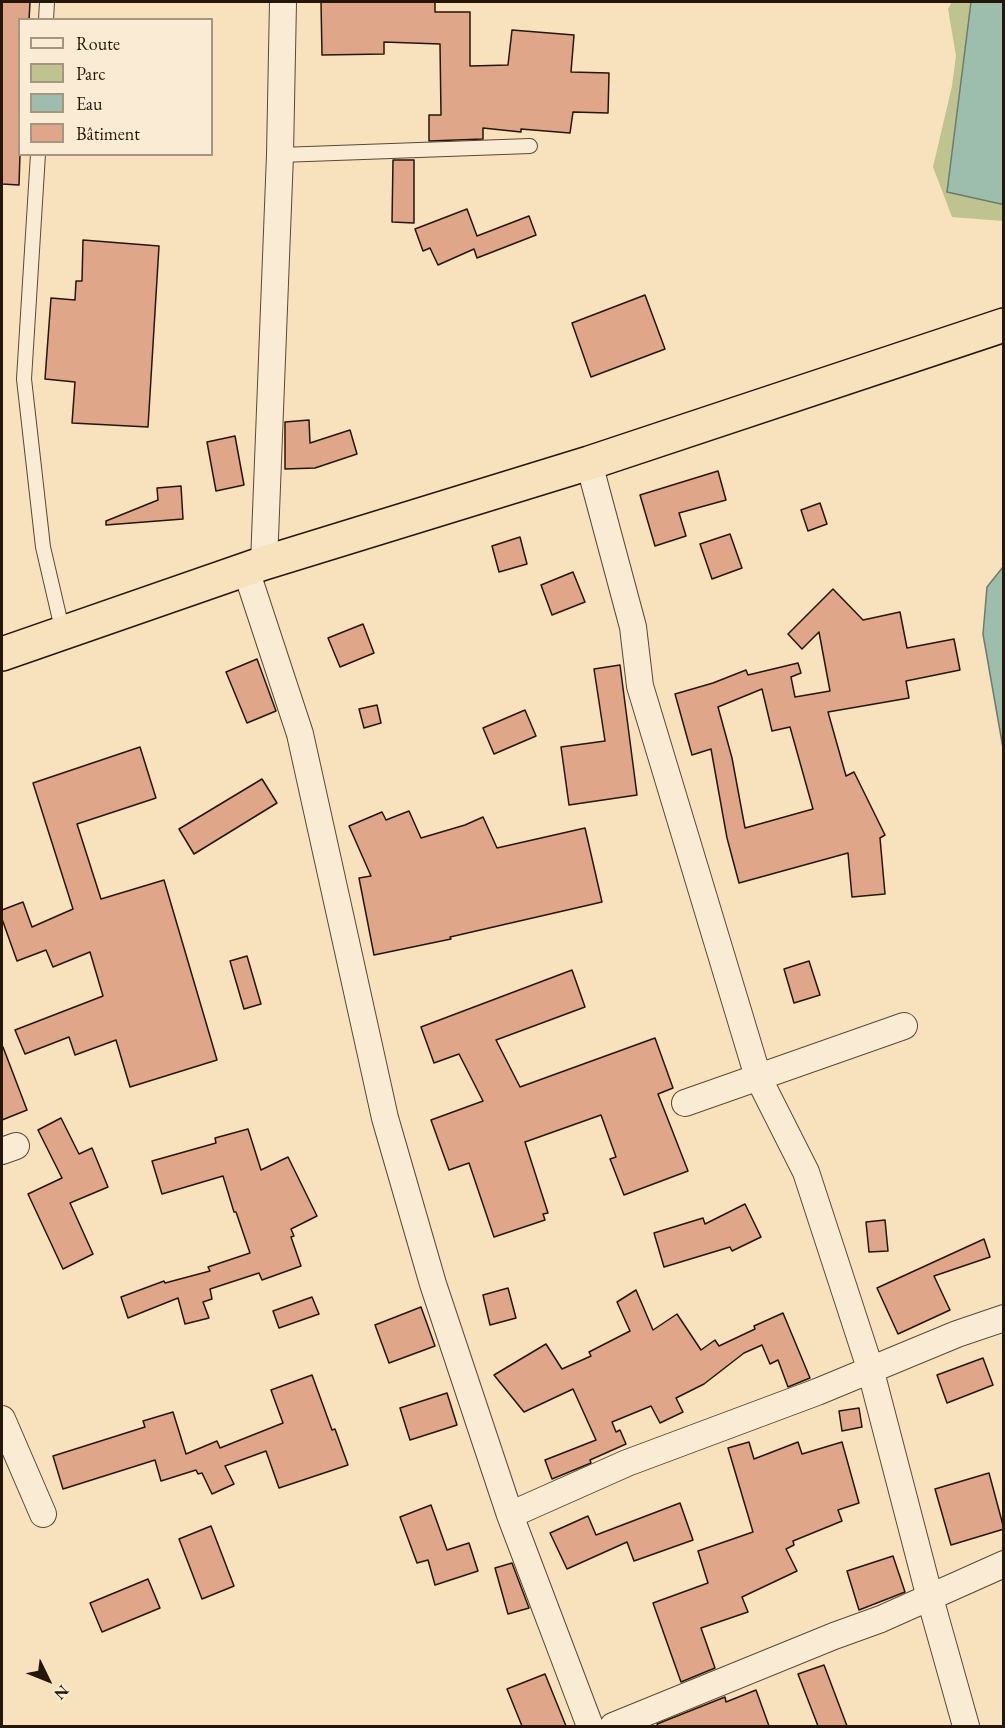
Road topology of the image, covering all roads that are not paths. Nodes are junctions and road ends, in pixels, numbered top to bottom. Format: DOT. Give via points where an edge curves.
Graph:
graph roads {
  1 [pos="47,2"];
  2 [pos="283,2"];
  3 [pos="46,18"];
  4 [pos="530,146"];
  5 [pos="280,155"];
  6 [pos="38,156"];
  7 [pos="1004,326"];
  8 [pos="589,463"];
  9 [pos="255,567"];
  10 [pos="63,633"];
  11 [pos="2,654"];
  12 [pos="904,1026"];
  13 [pos="758,1077"];
  14 [pos="685,1102"];
  15 [pos="1004,1318"];
  16 [pos="870,1368"];
  17 [pos="2,1419"];
  18 [pos="43,1514"];
  19 [pos="510,1515"];
  20 [pos="1004,1563"];
  21 [pos="930,1598"];
  22 [pos="590,1726"];
  23 [pos="612,1726"];
  24 [pos="966,1726"];
  1 -- 3 [label="lane"];
  2 -- 5 [label="street"];
  4 -- 5 [label="lane"];
  5 -- 9 [label="street"];
  6 -- 10 [label="lane" via="24,379 43,547"];
  7 -- 8 [label="highway"];
  8 -- 9 [label="highway"];
  8 -- 13 [label="street" via="633,627 640,686"];
  9 -- 10 [label="highway"];
  9 -- 19 [label="street" via="300,734 385,1118 433,1284"];
  10 -- 11 [label="highway"];
  12 -- 13 [label="street"];
  13 -- 14 [label="street"];
  13 -- 16 [label="street" via="806,1172"];
  15 -- 16 [label="street"];
  16 -- 19 [label="street" via="817,1392 627,1463"];
  16 -- 21 [label="street"];
  17 -- 18 [label="street"];
  19 -- 22 [label="street"];
  20 -- 21 [label="street"];
  21 -- 23 [label="street"];
  21 -- 24 [label="street"];
}
